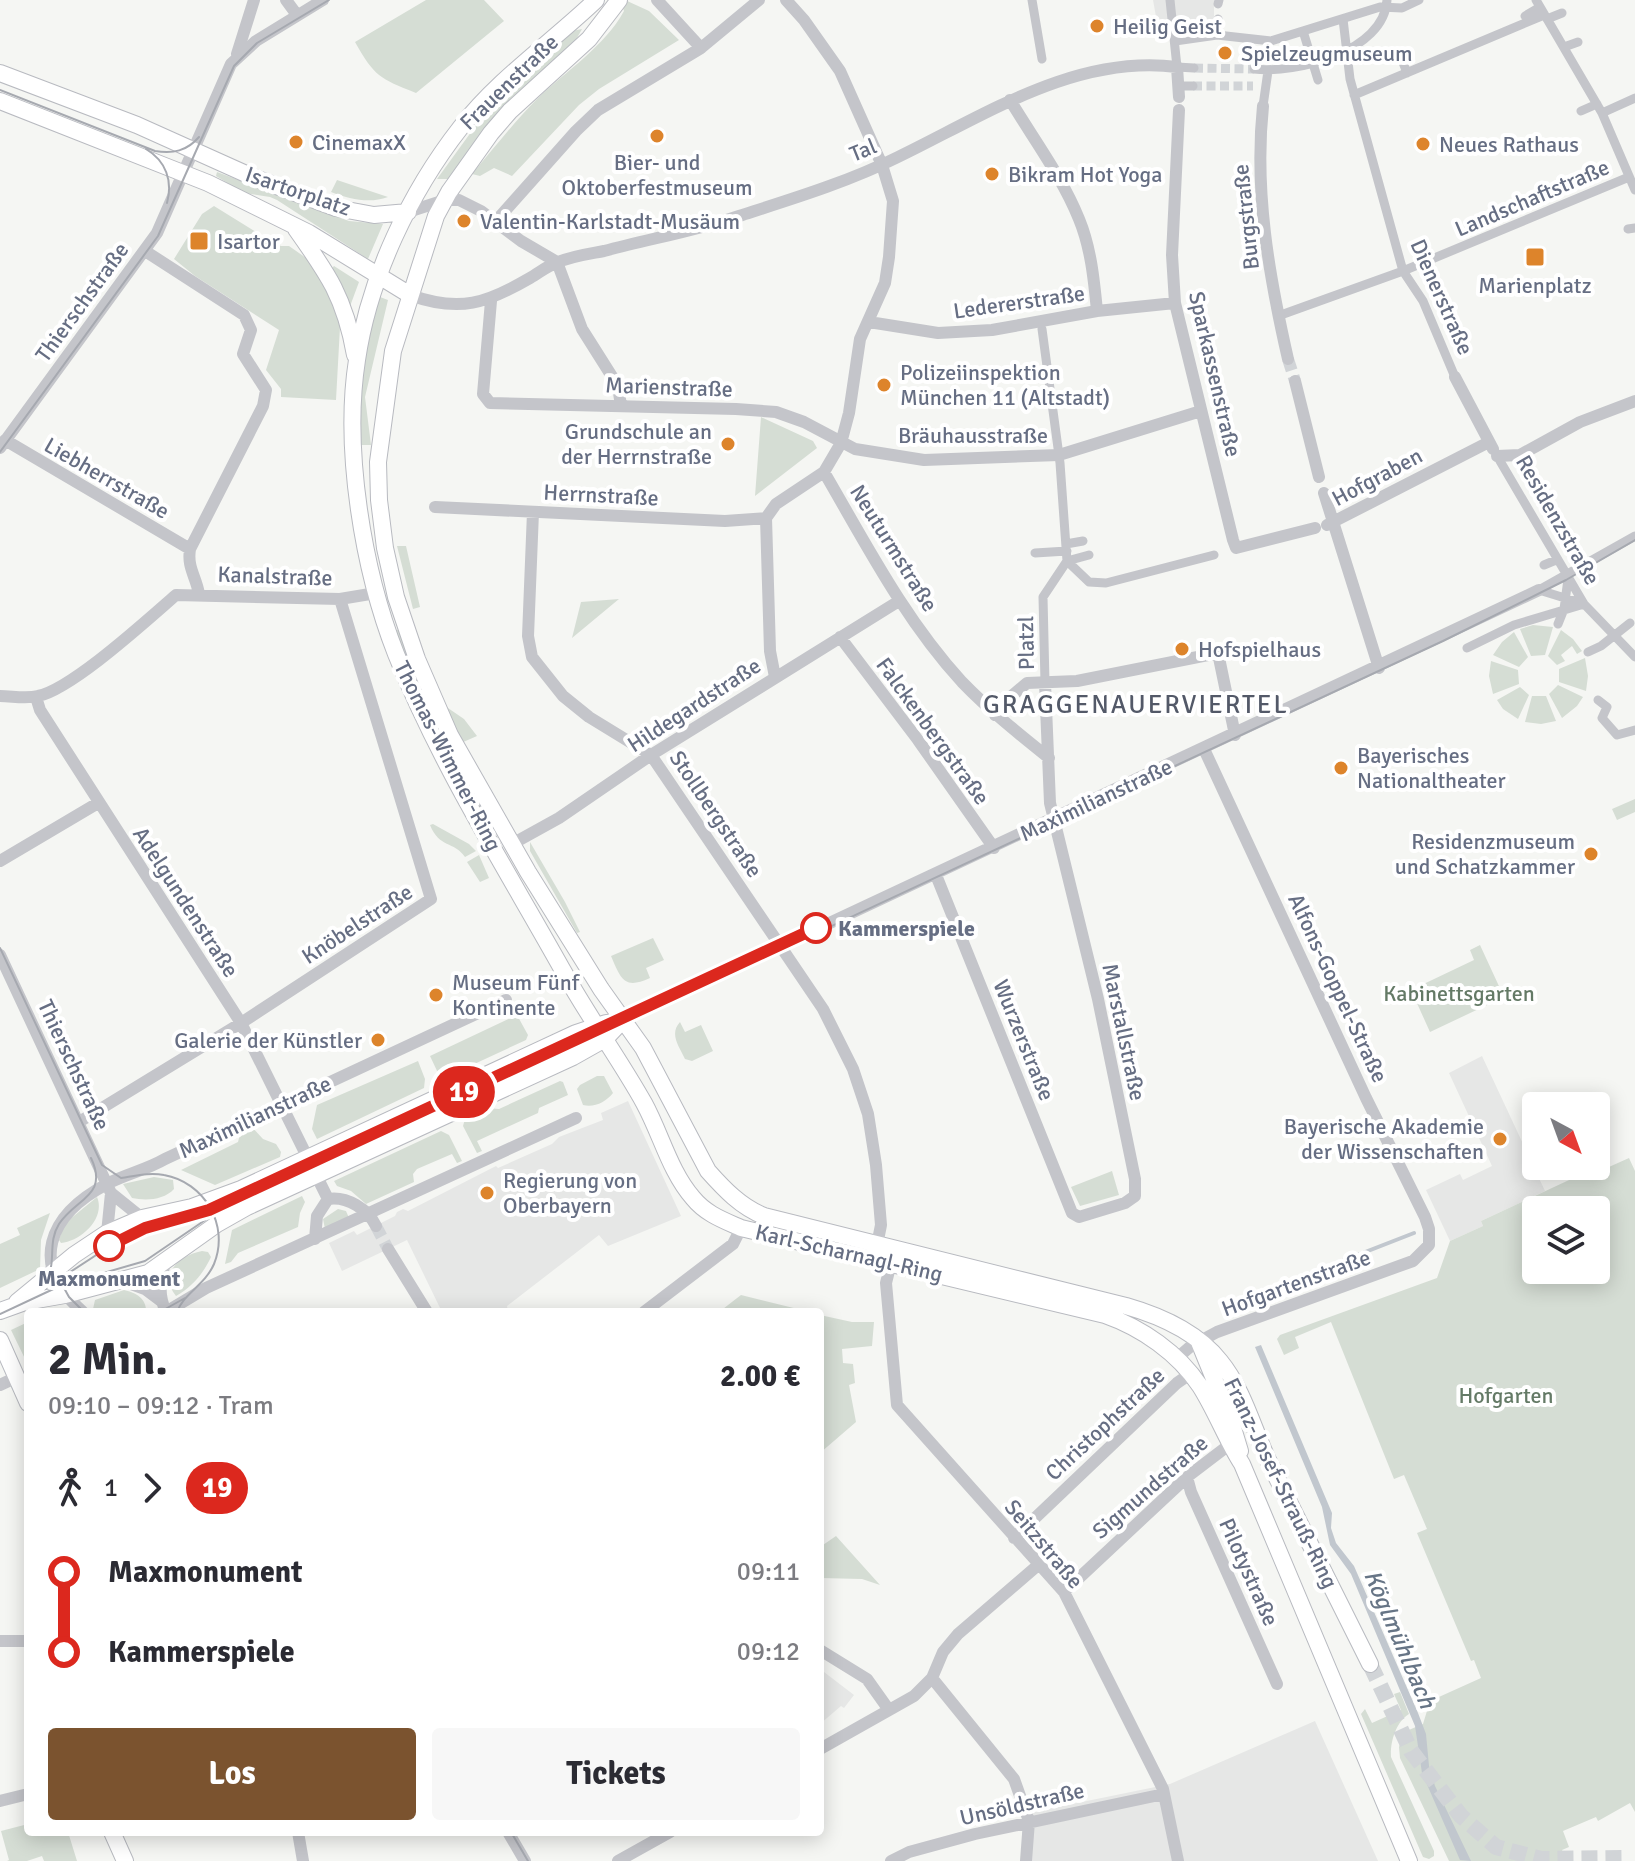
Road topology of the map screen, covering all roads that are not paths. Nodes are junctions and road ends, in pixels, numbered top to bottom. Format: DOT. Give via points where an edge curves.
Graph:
graph roads {
  1 [pos="254,0"];
  2 [pos="286,0"];
  3 [pos="323,0"];
  4 [pos="596,0"];
  5 [pos="619,0"];
  6 [pos="657,0"];
  7 [pos="759,0"];
  8 [pos="786,0"];
  9 [pos="1032,0"];
  10 [pos="1170,0"];
  11 [pos="1419,0"];
  12 [pos="1387,3"];
  13 [pos="1535,11"];
  14 [pos="1562,13"];
  15 [pos="297,15"];
  16 [pos="1218,19"];
  17 [pos="1343,19"];
  18 [pos="1303,31"];
  19 [pos="1217,35"];
  20 [pos="1175,41"];
  21 [pos="1578,42"];
  22 [pos="1564,47"];
  23 [pos="701,48"];
  24 [pos="1346,51"];
  25 [pos="1407,58"];
  26 [pos="1042,59"];
  27 [pos="1312,63"];
  28 [pos="231,64"];
  29 [pos="1177,67"];
  30 [pos="1194,68"];
  31 [pos="1254,69"];
  32 [pos="1268,71"];
  33 [pos="0,73"];
  34 [pos="1407,73"];
  35 [pos="1318,80"];
  36 [pos="1193,86"];
  37 [pos="1253,86"];
  38 [pos="1265,86"];
  39 [pos="1179,98"];
  40 [pos="1355,98"];
  41 [pos="1635,98"];
  42 [pos="1010,100"];
  43 [pos="0,101"];
  44 [pos="1263,106"];
  45 [pos="1599,108"];
  46 [pos="1581,111"];
  47 [pos="193,150"];
  48 [pos="882,165"];
  49 [pos="1630,171"];
  50 [pos="183,173"];
  51 [pos="1635,190"];
  52 [pos="445,200"];
  53 [pos="408,212"];
  54 [pos="496,221"];
  55 [pos="293,224"];
  56 [pos="425,246"];
  57 [pos="145,251"];
  58 [pos="557,262"];
  59 [pos="1403,271"];
  60 [pos="379,278"];
  61 [pos="410,295"];
  62 [pos="491,301"];
  63 [pos="1175,303"];
  64 [pos="1097,311"];
  65 [pos="1278,316"];
  66 [pos="869,322"];
  67 [pos="1042,329"];
  68 [pos="1288,359"];
  69 [pos="356,362"];
  70 [pos="1455,377"];
  71 [pos="1295,381"];
  72 [pos="1635,401"];
  73 [pos="621,406"];
  74 [pos="1201,411"];
  75 [pos="1489,442"];
  76 [pos="841,443"];
  77 [pos="3,444"];
  78 [pos="354,446"];
  79 [pos="381,446"];
  80 [pos="1059,455"];
  81 [pos="1498,458"];
  82 [pos="824,472"];
  83 [pos="1319,477"];
  84 [pos="1324,493"];
  85 [pos="435,507"];
  86 [pos="533,512"];
  87 [pos="766,518"];
  88 [pos="1325,525"];
  89 [pos="1635,536"];
  90 [pos="1083,541"];
  91 [pos="190,549"];
  92 [pos="1067,552"];
  93 [pos="1035,553"];
  94 [pos="1089,555"];
  95 [pos="1214,555"];
  96 [pos="1556,560"];
  97 [pos="1544,565"];
  98 [pos="1567,578"];
  99 [pos="1539,590"];
  100 [pos="376,593"];
  101 [pos="199,594"];
  102 [pos="340,599"];
  103 [pos="899,601"];
  104 [pos="1564,604"];
  105 [pos="1584,604"];
  106 [pos="1630,623"];
  107 [pos="1558,624"];
  108 [pos="840,637"];
  109 [pos="1610,638"];
  110 [pos="1467,648"];
  111 [pos="1588,652"];
  112 [pos="1631,656"];
  113 [pos="1379,668"];
  114 [pos="775,677"];
  115 [pos="1045,683"];
  116 [pos="0,696"];
  117 [pos="36,697"];
  118 [pos="1598,700"];
  119 [pos="995,715"];
  120 [pos="1635,730"];
  121 [pos="1235,735"];
  122 [pos="1204,749"];
  123 [pos="651,755"];
  124 [pos="1049,758"];
  125 [pos="98,803"];
  126 [pos="1054,819"];
  127 [pos="512,844"];
  128 [pos="994,848"];
  129 [pos="0,861"];
  130 [pos="936,875"];
  131 [pos="557,915"];
  132 [pos="535,920"];
  133 [pos="781,947"];
  134 [pos="0,955"];
  135 [pos="506,1000"];
  136 [pos="623,1020"];
  137 [pos="241,1023"];
  138 [pos="600,1032"];
  139 [pos="282,1105"];
  140 [pos="576,1118"];
  141 [pos="79,1122"];
  142 [pos="312,1167"];
  143 [pos="721,1185"];
  144 [pos="109,1189"];
  145 [pos="328,1199"];
  146 [pos="210,1201"];
  147 [pos="703,1208"];
  148 [pos="369,1214"];
  149 [pos="1079,1217"];
  150 [pos="142,1218"];
  151 [pos="218,1223"];
  152 [pos="376,1226"];
  153 [pos="741,1228"];
  154 [pos="107,1233"];
  155 [pos="315,1239"];
  156 [pos="877,1245"];
  157 [pos="1429,1245"];
  158 [pos="388,1249"];
  159 [pos="165,1263"];
  160 [pos="891,1263"];
  161 [pos="53,1273"];
  162 [pos="123,1281"];
  163 [pos="65,1295"];
  164 [pos="164,1306"];
  165 [pos="6,1308"];
  166 [pos="79,1308"];
  167 [pos="425,1308"];
  168 [pos="649,1308"];
  169 [pos="0,1340"];
  170 [pos="1198,1341"];
  171 [pos="1176,1359"];
  172 [pos="1190,1374"];
  173 [pos="17,1377"];
  174 [pos="0,1385"];
  175 [pos="24,1394"];
  176 [pos="1229,1445"];
  177 [pos="1242,1464"];
  178 [pos="1187,1477"];
  179 [pos="1014,1538"];
  180 [pos="1037,1566"];
  181 [pos="1064,1592"];
  182 [pos="0,1641"];
  183 [pos="24,1641"];
  184 [pos="824,1652"];
  185 [pos="1370,1664"];
  186 [pos="932,1678"];
  187 [pos="1277,1684"];
  188 [pos="889,1710"];
  189 [pos="824,1747"];
  190 [pos="1164,1794"];
  191 [pos="24,1795"];
  192 [pos="0,1801"];
  193 [pos="1029,1821"];
  194 [pos="114,1836"];
  195 [pos="299,1836"];
  196 [pos="510,1836"];
  197 [pos="663,1836"];
  198 [pos="125,1861"];
  199 [pos="303,1861"];
  200 [pos="525,1861"];
  201 [pos="618,1861"];
  202 [pos="891,1861"];
  203 [pos="1026,1861"];
  204 [pos="1178,1861"];
  205 [pos="1409,1861"];
  1 -- 28 [label="street, Thierschstraße"];
  2 -- 15 [label="street"];
  3 -- 15 [label="street"];
  4 -- 53 [label="main road, Frauenstraße" via="473,112"];
  5 -- 52 [label="main road, Frauenstraße" via="589,39 500,122"];
  6 -- 23 [label="street"];
  7 -- 23 [label="street"];
  8 -- 48 [label="street" via="840,71"];
  9 -- 26 [label="street"];
  10 -- 20 [label="street"];
  11 -- 12 [label="street" via="1402,8"];
  12 -- 17 [label="street"];
  12 -- 24 [label="street" via="1380,23"];
  13 -- 14 [label="street"];
  13 -- 22 [label="street"];
  13 -- 34 [label="street" via="1483,42"];
  15 -- 28 [label="street"];
  16 -- 19 [label="street"];
  17 -- 18 [label="street"];
  17 -- 24 [label="street"];
  18 -- 19 [label="street" via="1271,41"];
  18 -- 27 [label="street"];
  19 -- 20 [label="street"];
  20 -- 29 [label="street"];
  21 -- 22 [label="street"];
  22 -- 45 [label="street"];
  23 -- 54 [label="street" via="598,110"];
  24 -- 27 [label="street"];
  24 -- 40 [label="street"];
  25 -- 34 [label="street" via="1402,60"];
  27 -- 32 [label="street"];
  27 -- 35 [label="street"];
  28 -- 47 [label="street, Thierschstraße"];
  29 -- 30 [label="street"];
  29 -- 39 [label="street, Sparkassenstraße"];
  29 -- 42 [label="street, Tal" via="1128,66 1049,84"];
  31 -- 32 [label="street"];
  32 -- 38 [label="street, Burgstraße"];
  33 -- 47 [label="main road, Isartorplatz"];
  34 -- 40 [label="street"];
  36 -- 39 [label="street"];
  37 -- 38 [label="street"];
  38 -- 44 [label="street, Burgstraße"];
  39 -- 63 [label="street, Sparkassenstraße"];
  40 -- 59 [label="street, Dienerstraße"];
  41 -- 45 [label="street"];
  42 -- 48 [label="street, Tal"];
  42 -- 64 [label="street" via="1080,222"];
  43 -- 50 [label="main road, Isartorplatz"];
  44 -- 65 [label="street, Burgstraße" via="1261,203"];
  45 -- 46 [label="street"];
  45 -- 49 [label="street"];
  47 -- 50 [label="street, Thierschstraße"];
  47 -- 53 [label="main road, Isartorplatz" via="336,208 374,215"];
  48 -- 58 [label="street, Tal" via="736,217"];
  48 -- 66 [label="street" via="893,201 889,257"];
  49 -- 51 [label="street"];
  49 -- 59 [label="street, Landschaftstraße"];
  50 -- 55 [label="main road, Isartorplatz"];
  50 -- 57 [label="street, Thierschstraße"];
  52 -- 53 [label="street, Isartorplatz"];
  52 -- 54 [label="street" via="459,200"];
  52 -- 56 [label="main road"];
  53 -- 56 [label="main road"];
  53 -- 60 [label="main road"];
  54 -- 58 [label="street"];
  55 -- 60 [label="main road, Isartorplatz"];
  55 -- 69 [label="main road" via="336,288"];
  56 -- 61 [label="main road"];
  57 -- 77 [label="street, Thierschstraße"];
  57 -- 91 [label="street, Kanalstraße" via="244,315 251,330 243,354 265,387 266,397"];
  58 -- 62 [label="street, Tal"];
  58 -- 73 [label="street" via="582,329 618,386"];
  59 -- 65 [label="street, Landschaftstraße"];
  59 -- 70 [label="street, Dienerstraße" via="1423,301"];
  60 -- 61 [label="main road, Isartorplatz"];
  60 -- 69 [label="main road, Thomas-Wimmer-Ring"];
  61 -- 62 [label="street, Tal" via="441,304"];
  61 -- 79 [label="main road, Thomas-Wimmer-Ring" via="393,351"];
  62 -- 73 [label="street, Marienstraße" via="483,394 490,403"];
  63 -- 64 [label="street, Ledererstraße"];
  63 -- 74 [label="street, Sparkassenstraße"];
  64 -- 66 [label="street, Ledererstraße" via="951,332"];
  65 -- 68 [label="street, Burgstraße"];
  66 -- 76 [label="street" via="860,339"];
  67 -- 80 [label="street"];
  69 -- 78 [label="main road, Thomas-Wimmer-Ring"];
  70 -- 75 [label="street, Dienerstraße"];
  71 -- 83 [label="street"];
  72 -- 81 [label="street" via="1580,422 1520,455"];
  73 -- 76 [label="street, Marienstraße" via="776,412"];
  74 -- 80 [label="street, Bräuhausstraße"];
  74 -- 88 [label="street, Sparkassenstraße" via="1235,544"];
  75 -- 81 [label="street, Dienerstraße"];
  75 -- 88 [label="street, Hofgraben"];
  76 -- 80 [label="street, Bräuhausstraße" via="924,460"];
  76 -- 82 [label="street"];
  77 -- 91 [label="street, Liebherrstraße"];
  78 -- 79 [label="main road" via="366,454"];
  78 -- 100 [label="main road, Thomas-Wimmer-Ring"];
  79 -- 127 [label="main road, Thomas-Wimmer-Ring" via="381,525 403,618 450,735"];
  80 -- 92 [label="street"];
  81 -- 96 [label="street, Residenzstraße"];
  82 -- 87 [label="street" via="776,504"];
  82 -- 103 [label="street, Neuturmstraße"];
  84 -- 88 [label="street"];
  85 -- 86 [label="street, Herrnstraße"];
  86 -- 87 [label="street, Herrnstraße" via="725,521"];
  86 -- 123 [label="street, Stollbergstraße" via="528,636 532,657 563,696"];
  87 -- 114 [label="street"];
  88 -- 113 [label="street, Hofgraben"];
  89 -- 98 [label="street, Maximilianstraße"];
  90 -- 92 [label="street"];
  91 -- 101 [label="street, Kanalstraße" via="188,562"];
  92 -- 93 [label="street"];
  92 -- 94 [label="street"];
  92 -- 95 [label="street" via="1089,582 1108,587"];
  92 -- 115 [label="street, Platzl" via="1043,597"];
  96 -- 97 [label="street"];
  96 -- 98 [label="street, Residenzstraße"];
  98 -- 99 [label="street, Maximilianstraße"];
  98 -- 104 [label="street"];
  98 -- 105 [label="street, Residenzstraße"];
  99 -- 104 [label="street, Residenzstraße"];
  99 -- 113 [label="street, Maximilianstraße"];
  100 -- 102 [label="street, Kanalstraße"];
  100 -- 132 [label="main road, Thomas-Wimmer-Ring" via="424,716"];
  101 -- 102 [label="street, Kanalstraße"];
  101 -- 117 [label="street" via="176,595 84,671"];
  102 -- 137 [label="street, Knöbelstraße" via="431,899"];
  103 -- 108 [label="street, Hildegardstraße"];
  103 -- 119 [label="street, Neuturmstraße"];
  104 -- 105 [label="street, Residenzstraße"];
  104 -- 107 [label="street"];
  104 -- 110 [label="street"];
  105 -- 109 [label="street, Residenzstraße"];
  106 -- 109 [label="street"];
  108 -- 114 [label="street, Hildegardstraße"];
  108 -- 128 [label="street, Falckenbergstraße"];
  109 -- 111 [label="street"];
  109 -- 112 [label="street, Residenzstraße"];
  113 -- 121 [label="street, Maximilianstraße"];
  114 -- 123 [label="street, Hildegardstraße"];
  115 -- 119 [label="street" via="1027,683"];
  115 -- 121 [label="street" via="1218,653"];
  115 -- 124 [label="street"];
  116 -- 117 [label="street"];
  117 -- 125 [label="street, Adelgundenstraße"];
  118 -- 120 [label="street" via="1607,707 1602,718 1617,735"];
  119 -- 124 [label="street, Neuturmstraße"];
  121 -- 122 [label="street, Maximilianstraße"];
  122 -- 126 [label="street, Maximilianstraße"];
  122 -- 157 [label="street, Alfons-Goppel-Straße" via="1425,1217"];
  123 -- 127 [label="street, Hildegardstraße"];
  123 -- 133 [label="street, Stollbergstraße"];
  124 -- 126 [label="street"];
  125 -- 129 [label="street"];
  125 -- 137 [label="street, Adelgundenstraße"];
  126 -- 128 [label="street, Maximilianstraße"];
  126 -- 149 [label="street, Marstallstraße" via="1135,1179 1135,1196 1125,1203"];
  127 -- 131 [label="main road, Thomas-Wimmer-Ring"];
  128 -- 130 [label="street, Maximilianstraße"];
  130 -- 133 [label="street, Maximilianstraße"];
  130 -- 149 [label="street, Wurzerstraße" via="1072,1213"];
  131 -- 132 [label="main road" via="541,912"];
  131 -- 136 [label="main road, Thomas-Wimmer-Ring"];
  132 -- 138 [label="main road, Thomas-Wimmer-Ring"];
  133 -- 136 [label="street, Maximilianstraße"];
  133 -- 156 [label="street, Stollbergstraße" via="823,1009 861,1090 876,1165 881,1225"];
  134 -- 141 [label="street, Thierschstraße"];
  135 -- 139 [label="street, Maximilianstraße"];
  136 -- 138 [label="main road, Maximilianstraße"];
  136 -- 143 [label="main road, Karl-Scharnagl-Ring" via="708,1171"];
  137 -- 139 [label="street, Adelgundenstraße"];
  137 -- 141 [label="street, Knöbelstraße"];
  138 -- 142 [label="main road, Maximilianstraße"];
  138 -- 147 [label="main road, Karl-Scharnagl-Ring" via="647,1108 689,1194"];
  139 -- 142 [label="street, Adelgundenstraße"];
  139 -- 144 [label="street, Maximilianstraße"];
  140 -- 148 [label="street"];
  141 -- 144 [label="street, Thierschstraße"];
  142 -- 145 [label="street, Adelgundenstraße"];
  142 -- 146 [label="main road, Maximilianstraße"];
  142 -- 151 [label="main road, Maximilianstraße"];
  143 -- 147 [label="main road" via="715,1202"];
  143 -- 156 [label="main road, Karl-Scharnagl-Ring" via="759,1214"];
  144 -- 150 [label="street, Thierschstraße"];
  144 -- 154 [label="street"];
  144 -- 161 [label="street, Maximilianstraße" via="78,1204 57,1226 50,1251"];
  145 -- 148 [label="street" via="347,1200"];
  145 -- 155 [label="street" via="316,1220"];
  146 -- 150 [label="main road, Maximilianstraße"];
  146 -- 151 [label="street"];
  147 -- 153 [label="main road, Karl-Scharnagl-Ring"];
  148 -- 152 [label="street"];
  148 -- 155 [label="street"];
  150 -- 154 [label="main road, Maximilianstraße"];
  151 -- 159 [label="main road, Maximilianstraße"];
  153 -- 160 [label="main road, Karl-Scharnagl-Ring"];
  153 -- 168 [label="street" via="733,1244"];
  154 -- 161 [label="main road, Maximilianstraße"];
  155 -- 164 [label="street"];
  156 -- 170 [label="main road, Karl-Scharnagl-Ring" via="1152,1313"];
  157 -- 170 [label="street, Hofgartenstraße" via="1413,1261"];
  158 -- 167 [label="street"];
  159 -- 162 [label="main road, Maximilianstraße"];
  159 -- 164 [label="street" via="160,1285"];
  160 -- 171 [label="main road, Karl-Scharnagl-Ring" via="1105,1315 1139,1329"];
  160 -- 179 [label="street, Seitzstraße" via="886,1283 897,1405"];
  161 -- 163 [label="street"];
  161 -- 165 [label="main road, Maximilianstraße"];
  162 -- 163 [label="main road, Maximilianstraße"];
  162 -- 164 [label="street" via="145,1289"];
  163 -- 165 [label="main road, Maximilianstraße"];
  163 -- 166 [label="street"];
  169 -- 173 [label="main road"];
  170 -- 171 [label="street, Hofgartenstraße"];
  170 -- 177 [label="main road, Franz-Josef-Strauß-Ring" via="1238,1439"];
  170 -- 185 [label="main road, Franz-Josef-Strauß-Ring" via="1227,1371"];
  171 -- 172 [label="main road, Karl-Scharnagl-Ring"];
  172 -- 176 [label="main road, Franz-Josef-Strauß-Ring"];
  172 -- 179 [label="street, Christophstraße"];
  173 -- 174 [label="street"];
  173 -- 175 [label="main road"];
  176 -- 177 [label="main road, Franz-Josef-Strauß-Ring"];
  176 -- 178 [label="street, Sigmundstraße"];
  177 -- 205 [label="main road, Franz-Josef-Strauß-Ring"];
  178 -- 181 [label="street, Sigmundstraße"];
  178 -- 187 [label="street, Pilotystraße"];
  179 -- 180 [label="street, Seitzstraße"];
  180 -- 181 [label="street, Seitzstraße"];
  180 -- 186 [label="street" via="950,1643"];
  181 -- 190 [label="street, Seitzstraße"];
  182 -- 183 [label="street"];
  184 -- 188 [label="street" via="867,1679"];
  186 -- 188 [label="street"];
  186 -- 193 [label="street" via="1014,1779"];
  188 -- 189 [label="street"];
  190 -- 193 [label="street, Unsöldstraße"];
  190 -- 204 [label="street, Seitzstraße"];
  191 -- 192 [label="street"];
  193 -- 202 [label="street, Unsöldstraße"];
  193 -- 203 [label="street"];
  194 -- 198 [label="main road"];
  195 -- 199 [label="street"];
  196 -- 200 [label="street"];
  197 -- 201 [label="street"];
}
